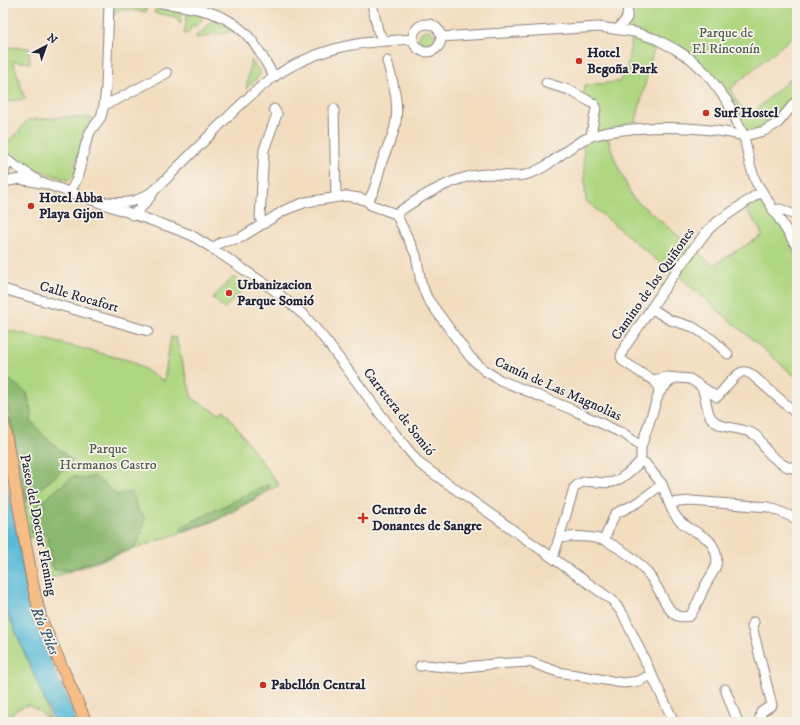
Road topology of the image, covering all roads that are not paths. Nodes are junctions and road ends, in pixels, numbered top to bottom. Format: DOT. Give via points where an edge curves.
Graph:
graph roads {
  1 [pos="109,3"];
  2 [pos="161,3"];
  3 [pos="372,3"];
  4 [pos="628,3"];
  5 [pos="618,29"];
  6 [pos="442,37"];
  7 [pos="413,39"];
  8 [pos="384,41"];
  9 [pos="387,61"];
  10 [pos="167,73"];
  11 [pos="274,76"];
  12 [pos="546,83"];
  13 [pos="797,100"];
  14 [pos="104,105"];
  15 [pos="334,108"];
  16 [pos="274,109"];
  17 [pos="592,136"];
  18 [pos="744,136"];
  19 [pos="4,158"];
  20 [pos="4,173"];
  21 [pos="3,182"];
  22 [pos="46,184"];
  23 [pos="70,192"];
  24 [pos="762,193"];
  25 [pos="336,197"];
  26 [pos="147,199"];
  27 [pos="94,201"];
  28 [pos="367,201"];
  29 [pos="773,210"];
  30 [pos="132,214"];
  31 [pos="396,214"];
  32 [pos="797,216"];
  33 [pos="160,223"];
  34 [pos="264,224"];
  35 [pos="797,247"];
  36 [pos="212,248"];
  37 [pos="3,289"];
  38 [pos="651,308"];
  39 [pos="148,331"];
  40 [pos="728,354"];
  41 [pos="675,378"];
  42 [pos="654,380"];
  43 [pos="701,386"];
  44 [pos="659,392"];
  45 [pos="717,397"];
  46 [pos="708,408"];
  47 [pos="797,414"];
  48 [pos="3,420"];
  49 [pos="641,447"];
  50 [pos="641,461"];
  51 [pos="797,464"];
  52 [pos="662,484"];
  53 [pos="669,503"];
  54 [pos="797,519"];
  55 [pos="559,538"];
  56 [pos="604,540"];
  57 [pos="553,558"];
  58 [pos="754,622"];
  59 [pos="420,666"];
  60 [pos="652,674"];
  61 [pos="725,689"];
  62 [pos="86,722"];
  63 [pos="674,722"];
  64 [pos="738,722"];
  65 [pos="762,722"];
  1 -- 14 [label="street"];
  2 -- 11 [label="street" via="212,12 233,23 253,42"];
  3 -- 8 [label="street" via="378,31"];
  4 -- 5 [label="street" via="627,18"];
  5 -- 6 [label="street" via="598,27"];
  5 -- 18 [label="street" via="656,39 690,59 719,89"];
  6 -- 7 [label="street" via="439,30 430,24 419,27"];
  6 -- 7 [label="street" via="438,47 428,52 418,48"];
  7 -- 8 [label="street"];
  8 -- 11 [label="street" via="338,48 311,57"];
  9 -- 28 [label="street" via="396,110 394,130 382,160 372,197"];
  10 -- 14 [label="street"];
  11 -- 26 [label="street" via="249,95"];
  12 -- 17 [label="street" via="569,90 594,104 596,107"];
  13 -- 18 [label="street" via="778,123 764,131"];
  14 -- 23 [label="street" via="101,117 90,132 83,149 77,179"];
  15 -- 25 [label="street"];
  16 -- 34 [label="street" via="276,114 264,150 260,218"];
  17 -- 18 [label="street" via="607,132 662,127 712,129"];
  17 -- 31 [label="street" via="548,165 526,174 466,176 448,183"];
  18 -- 24 [label="street" via="750,165"];
  19 -- 20 [label="street"];
  19 -- 22 [label="street" via="26,174"];
  21 -- 22 [label="street" via="20,179"];
  22 -- 23 [label="street, Carretera de Somió"];
  23 -- 27 [label="street, Carretera de Somió"];
  24 -- 29 [label="street"];
  24 -- 38 [label="street, Camino de los Quiñones" via="707,231"];
  25 -- 28 [label="street" via="346,196"];
  25 -- 34 [label="street" via="306,202 284,210"];
  26 -- 27 [label="street" via="130,203"];
  26 -- 30 [label="street"];
  26 -- 33 [label="street" via="150,216"];
  27 -- 30 [label="street, Carretera de Somió"];
  28 -- 31 [label="street" via="371,205"];
  29 -- 32 [label="street" via="780,209"];
  29 -- 35 [label="street"];
  30 -- 33 [label="street, Carretera de Somió"];
  31 -- 49 [label="street, Camín de Las Magnolias" via="416,255 427,298 470,357 500,380 626,435"];
  33 -- 36 [label="street, Carretera de Somió" via="191,235"];
  34 -- 36 [label="street" via="240,238 222,242"];
  36 -- 57 [label="street, Carretera de Somió" via="274,290 305,316 420,464"];
  37 -- 39 [label="street, Calle Rocafort"];
  38 -- 40 [label="street" via="670,320 693,327"];
  38 -- 42 [label="street, Camino de los Quiñones" via="621,357 623,361"];
  41 -- 42 [label="street"];
  41 -- 43 [label="street" via="690,379"];
  41 -- 44 [label="street"];
  42 -- 44 [label="street"];
  43 -- 45 [label="street"];
  43 -- 46 [label="street"];
  44 -- 49 [label="street"];
  45 -- 46 [label="street"];
  45 -- 47 [label="street" via="736,375 746,371"];
  46 -- 51 [label="street" via="710,415 718,423 727,428 756,435 766,450 786,467 791,468"];
  48 -- 62 [label="main road, Paseo del Doctor Fleming" via="41,619"];
  49 -- 50 [label="street"];
  50 -- 52 [label="street"];
  50 -- 55 [label="street" via="619,480 579,483 574,488"];
  52 -- 53 [label="street"];
  52 -- 56 [label="street" via="639,502 615,514"];
  53 -- 54 [label="street" via="691,501 769,507"];
  53 -- 56 [label="street" via="673,513 682,523 706,538 716,555 717,566 690,616 674,614 637,560"];
  55 -- 56 [label="street" via="573,535"];
  55 -- 57 [label="street"];
  57 -- 60 [label="street, Carretera de Somió" via="612,600 623,614"];
  58 -- 65 [label="street" via="752,626 772,705 761,712"];
  59 -- 60 [label="street" via="456,668 530,662 558,672 623,683 639,681"];
  60 -- 63 [label="street, Carretera de Somió"];
  61 -- 64 [label="street"];
}
